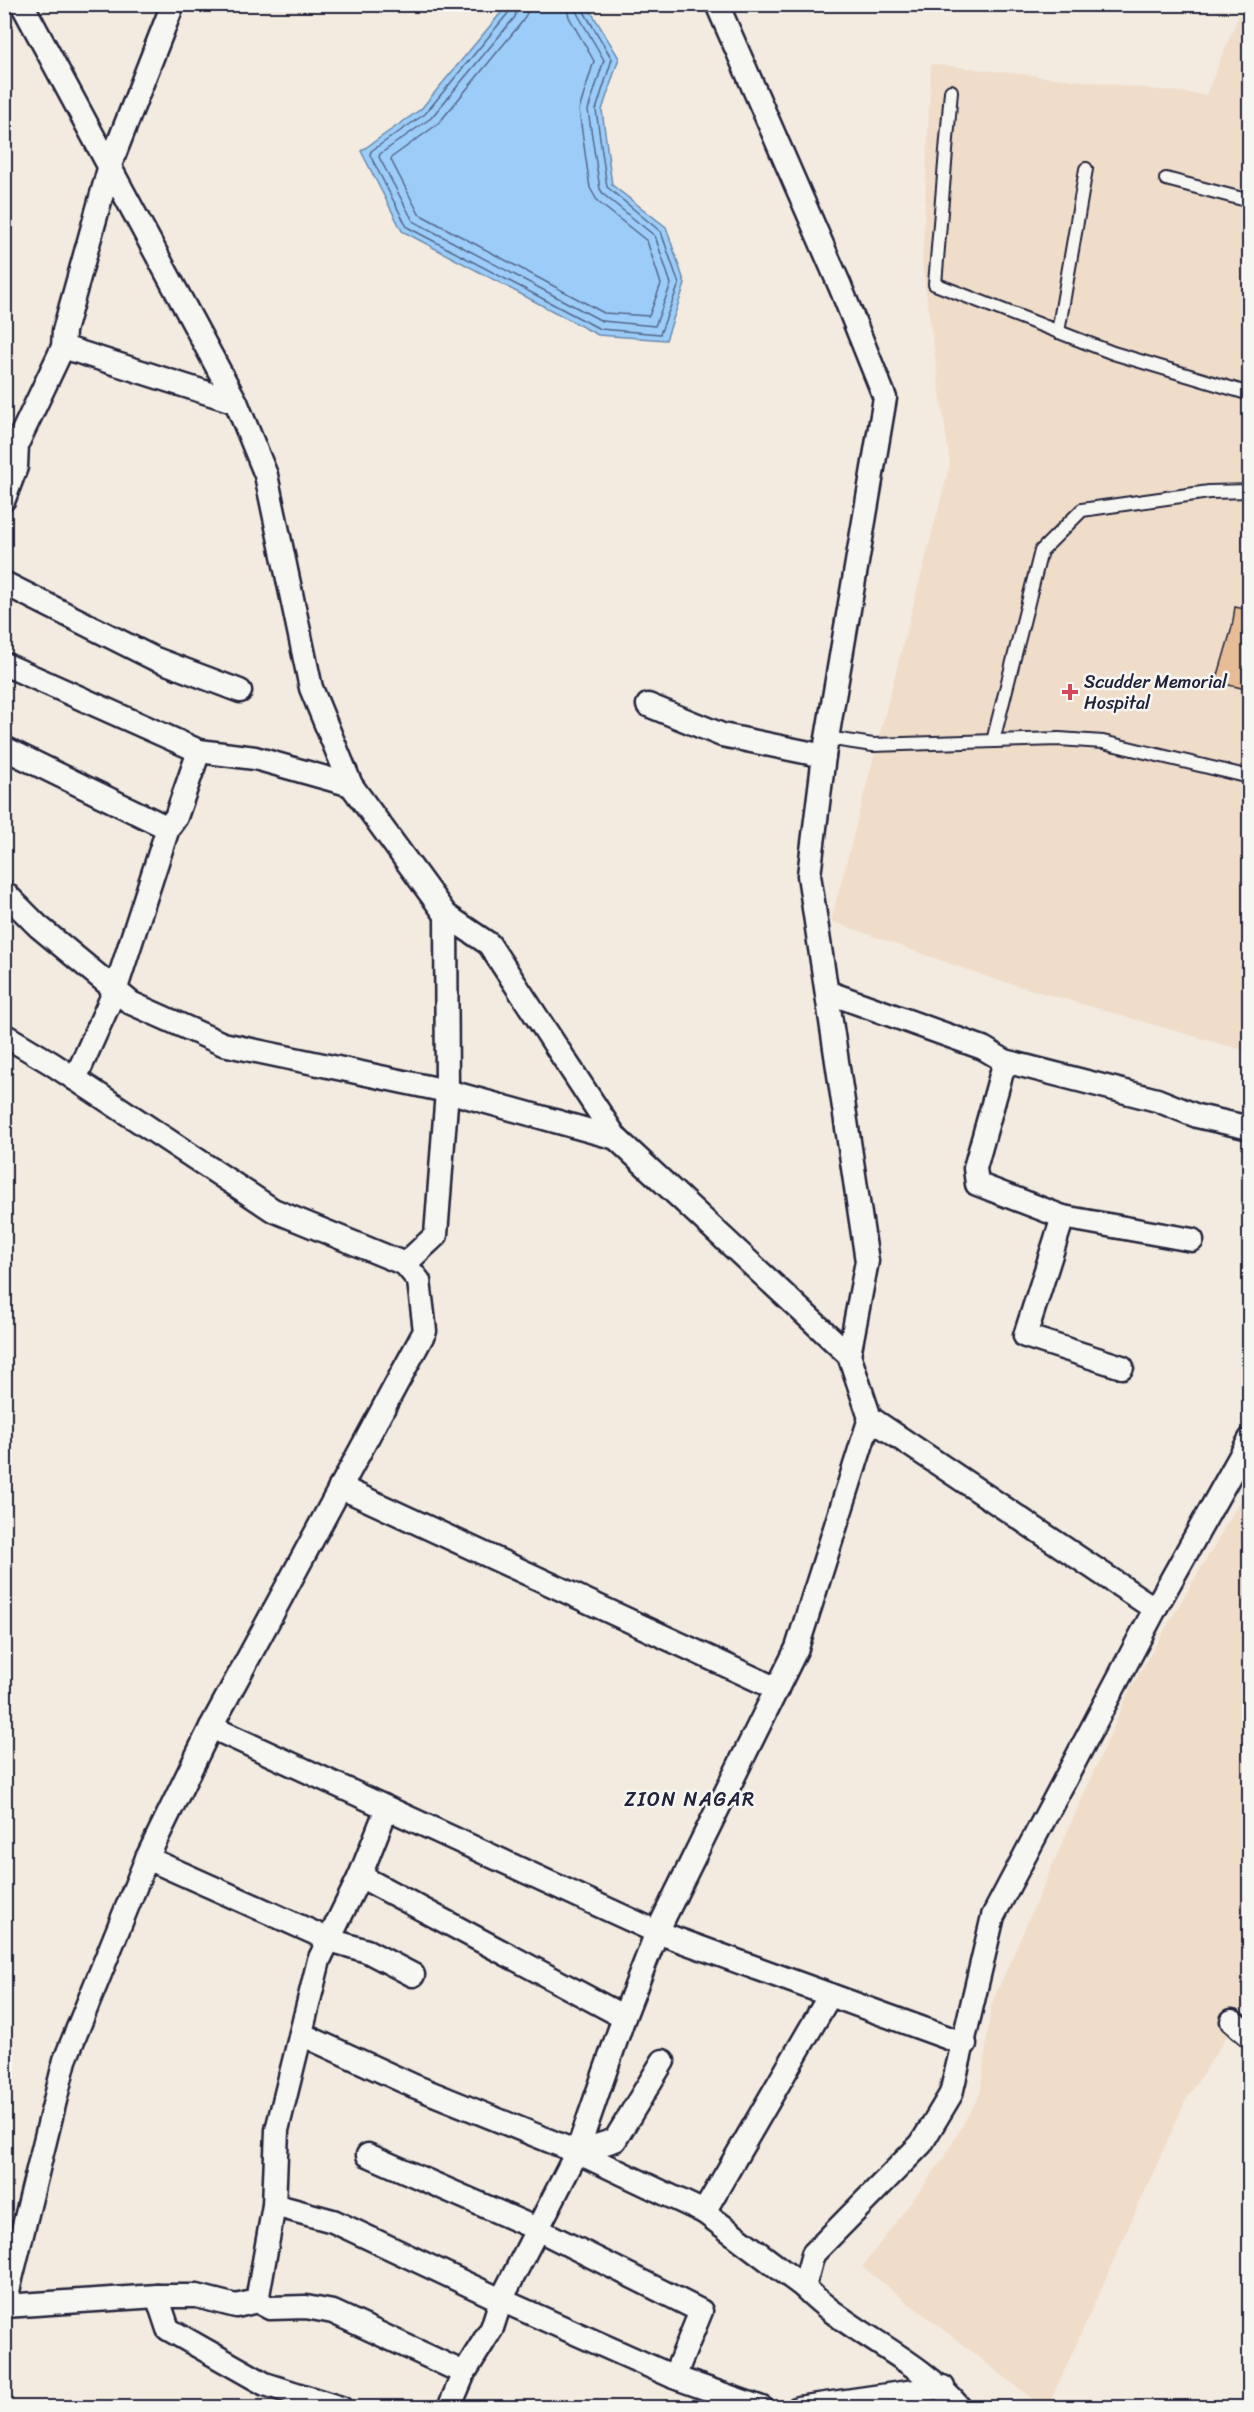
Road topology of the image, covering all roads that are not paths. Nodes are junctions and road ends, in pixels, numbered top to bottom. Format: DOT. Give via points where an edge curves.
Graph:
graph roads {
  1 [pos="22,4"];
  2 [pos="173,4"];
  3 [pos="717,4"];
  4 [pos="951,91"];
  5 [pos="110,165"];
  6 [pos="1086,169"];
  7 [pos="1166,179"];
  8 [pos="1250,201"];
  9 [pos="1058,332"];
  10 [pos="63,347"];
  11 [pos="1250,394"];
  12 [pos="236,402"];
  13 [pos="11,442"];
  14 [pos="1250,491"];
  15 [pos="4,499"];
  16 [pos="4,583"];
  17 [pos="4,664"];
  18 [pos="240,691"];
  19 [pos="648,705"];
  20 [pos="993,741"];
  21 [pos="826,747"];
  22 [pos="4,748"];
  23 [pos="199,752"];
  24 [pos="1250,777"];
  25 [pos="351,785"];
  26 [pos="168,828"];
  27 [pos="4,892"];
  28 [pos="446,915"];
  29 [pos="116,988"];
  30 [pos="827,993"];
  31 [pos="4,1035"];
  32 [pos="1005,1061"];
  33 [pos="75,1079"];
  34 [pos="447,1091"];
  35 [pos="1250,1128"];
  36 [pos="615,1138"];
  37 [pos="1063,1216"];
  38 [pos="1192,1240"];
  39 [pos="405,1264"];
  40 [pos="849,1355"];
  41 [pos="1122,1367"];
  42 [pos="870,1418"];
  43 [pos="1250,1439"];
  44 [pos="340,1487"];
  45 [pos="1155,1609"];
  46 [pos="777,1689"];
  47 [pos="211,1727"];
  48 [pos="387,1808"];
  49 [pos="147,1858"];
  50 [pos="360,1876"];
  51 [pos="657,1932"];
  52 [pos="330,1940"];
  53 [pos="413,1975"];
  54 [pos="830,1995"];
  55 [pos="624,2017"];
  56 [pos="1232,2022"];
  57 [pos="301,2034"];
  58 [pos="1250,2036"];
  59 [pos="965,2044"];
  60 [pos="663,2061"];
  61 [pos="577,2152"];
  62 [pos="368,2155"];
  63 [pos="274,2205"];
  64 [pos="704,2212"];
  65 [pos="537,2229"];
  66 [pos="804,2287"];
  67 [pos="157,2296"];
  68 [pos="501,2300"];
  69 [pos="257,2301"];
  70 [pos="4,2306"];
  71 [pos="464,2373"];
  72 [pos="674,2377"];
  73 [pos="942,2387"];
  74 [pos="341,2408"];
  75 [pos="449,2408"];
  76 [pos="762,2408"];
  77 [pos="798,2408"];
  78 [pos="960,2408"];
  1 -- 5 [label="street"];
  2 -- 5 [label="street"];
  3 -- 21 [label="street" via="885,398"];
  4 -- 9 [label="lane" via="935,284"];
  5 -- 10 [label="street" via="64,331"];
  5 -- 12 [label="street"];
  6 -- 9 [label="lane"];
  7 -- 8 [label="lane"];
  9 -- 11 [label="lane" via="1113,353"];
  10 -- 12 [label="street"];
  10 -- 13 [label="street"];
  12 -- 25 [label="street" via="266,475 311,688"];
  13 -- 15 [label="street" via="16,467"];
  14 -- 20 [label="lane" via="1209,492 1082,510 1041,550"];
  16 -- 18 [label="street" via="153,658"];
  17 -- 23 [label="street"];
  19 -- 21 [label="street" via="722,735"];
  20 -- 21 [label="lane"];
  20 -- 24 [label="lane" via="1103,742"];
  21 -- 30 [label="street" via="809,875"];
  22 -- 26 [label="street"];
  23 -- 25 [label="street" via="255,758"];
  23 -- 26 [label="street" via="176,817"];
  25 -- 28 [label="street"];
  26 -- 29 [label="street"];
  27 -- 29 [label="street" via="38,926"];
  28 -- 34 [label="street"];
  28 -- 36 [label="street" via="489,944"];
  29 -- 33 [label="street"];
  29 -- 34 [label="street" via="131,1003 223,1044"];
  30 -- 32 [label="street" via="983,1048"];
  30 -- 40 [label="street" via="867,1261"];
  31 -- 33 [label="street"];
  32 -- 35 [label="street"];
  32 -- 37 [label="street" via="975,1168 977,1184"];
  33 -- 39 [label="street" via="273,1210"];
  34 -- 36 [label="street"];
  34 -- 39 [label="street" via="436,1235"];
  36 -- 40 [label="street"];
  37 -- 38 [label="street"];
  37 -- 41 [label="street" via="1026,1336"];
  39 -- 44 [label="street" via="419,1281 424,1331"];
  40 -- 42 [label="street"];
  42 -- 45 [label="street"];
  42 -- 46 [label="street" via="797,1648"];
  43 -- 45 [label="street"];
  44 -- 46 [label="street"];
  44 -- 47 [label="street"];
  45 -- 59 [label="street" via="993,1916"];
  46 -- 51 [label="street"];
  47 -- 48 [label="street"];
  47 -- 49 [label="street"];
  48 -- 50 [label="street"];
  48 -- 51 [label="street"];
  49 -- 52 [label="street"];
  49 -- 70 [label="street" via="65,2060"];
  50 -- 52 [label="street"];
  50 -- 55 [label="street"];
  51 -- 54 [label="street"];
  51 -- 55 [label="street"];
  52 -- 53 [label="street" via="367,1951"];
  52 -- 57 [label="street" via="319,1960"];
  54 -- 59 [label="street"];
  54 -- 64 [label="street"];
  55 -- 61 [label="street"];
  56 -- 58 [label="street"];
  57 -- 61 [label="street" via="414,2086"];
  57 -- 63 [label="street" via="278,2130"];
  59 -- 66 [label="street" via="951,2094 921,2144 813,2254"];
  60 -- 61 [label="street" via="615,2140"];
  61 -- 64 [label="street"];
  61 -- 65 [label="street"];
  62 -- 65 [label="street"];
  63 -- 68 [label="street" via="333,2221"];
  63 -- 69 [label="street"];
  64 -- 66 [label="street"];
  65 -- 68 [label="street"];
  65 -- 72 [label="street" via="701,2311"];
  66 -- 73 [label="street" via="822,2305"];
  67 -- 69 [label="street" via="197,2296 236,2306"];
  67 -- 70 [label="street"];
  67 -- 74 [label="street" via="168,2329 265,2384"];
  68 -- 71 [label="street" via="492,2328"];
  68 -- 72 [label="street"];
  69 -- 71 [label="street" via="270,2308 306,2307 333,2312"];
  71 -- 75 [label="street"];
  72 -- 76 [label="street"];
  73 -- 77 [label="street"];
  73 -- 78 [label="street"];
}
